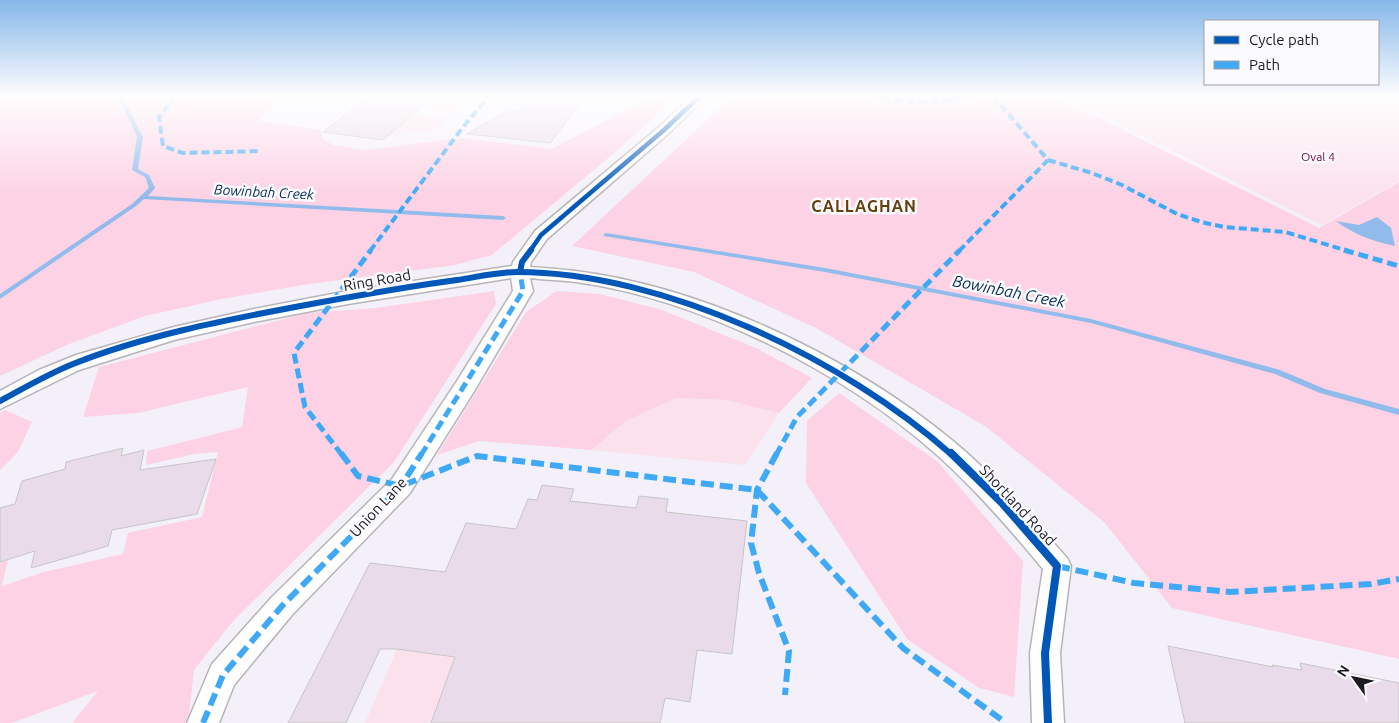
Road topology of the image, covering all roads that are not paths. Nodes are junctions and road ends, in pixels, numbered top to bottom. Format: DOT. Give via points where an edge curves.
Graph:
graph roads {
  1 [pos="664,130"];
  2 [pos="520,272"];
  3 [pos="0,401"];
  4 [pos="203,723"];
  5 [pos="1048,723"];
  1 -- 2 [label="street" via="541,235 522,262"];
  2 -- 3 [label="street, Ring Road" via="370,293 190,330 94,356 38,380"];
  2 -- 4 [label="street, Union Lane" via="523,291 401,486 282,606 223,675"];
  2 -- 5 [label="street, Shortland Road" via="608,283 661,295 714,314 822,364 887,402 944,447 1003,502 1057,566 1045,653"];
}
